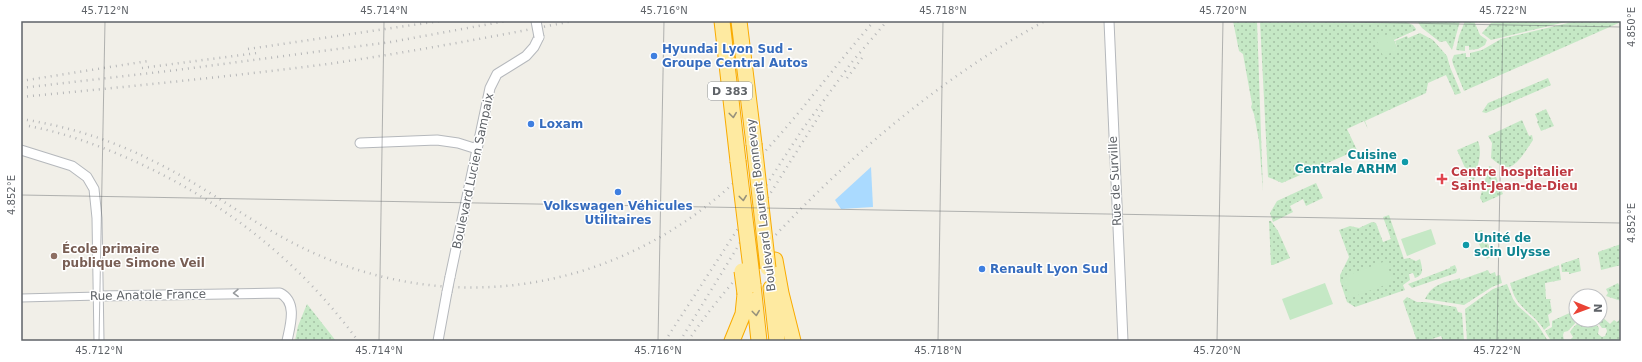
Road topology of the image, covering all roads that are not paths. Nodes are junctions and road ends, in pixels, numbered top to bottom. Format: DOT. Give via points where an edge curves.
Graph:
graph roads {
  1 [pos="536,21"];
  2 [pos="722,21"];
  3 [pos="739,21"];
  4 [pos="1109,21"];
  5 [pos="360,143"];
  6 [pos="477,149"];
  7 [pos="21,150"];
  8 [pos="772,264"];
  9 [pos="749,290"];
  10 [pos="98,296"];
  11 [pos="21,298"];
  12 [pos="99,341"];
  13 [pos="287,341"];
  14 [pos="438,341"];
  15 [pos="732,341"];
  16 [pos="759,341"];
  17 [pos="777,341"];
  18 [pos="793,341"];
  19 [pos="1123,341"];
  1 -- 6 [label="street, Boulevard Lucien Sampaix, bridge" via="539,37 534,47 526,56 496,74 490,88"];
  2 -- 9 [label="highway, Boulevard Laurent Bonnevay / D 383, one-way, bridge" via="747,234"];
  3 -- 8 [label="highway, Boulevard Laurent Bonnevay / D 383, bridge"];
  4 -- 19 [label="street, Rue de Surville"];
  5 -- 6 [label="street" via="437,140"];
  6 -- 14 [label="street, Boulevard Lucien Sampaix, bridge"];
  7 -- 10 [label="street" via="72,166 83,174 92,186 96,204"];
  8 -- 17 [label="highway, Boulevard Laurent Bonnevay / D 383"];
  8 -- 18 [label="highway"];
  9 -- 15 [label="highway"];
  9 -- 16 [label="highway, Boulevard Laurent Bonnevay / D 383, one-way"];
  10 -- 11 [label="street, Rue Anatole France"];
  10 -- 12 [label="street"];
  13 -- 10 [label="street, Rue Anatole France, one-way" via="290,302 284,295 275,292"];
}
